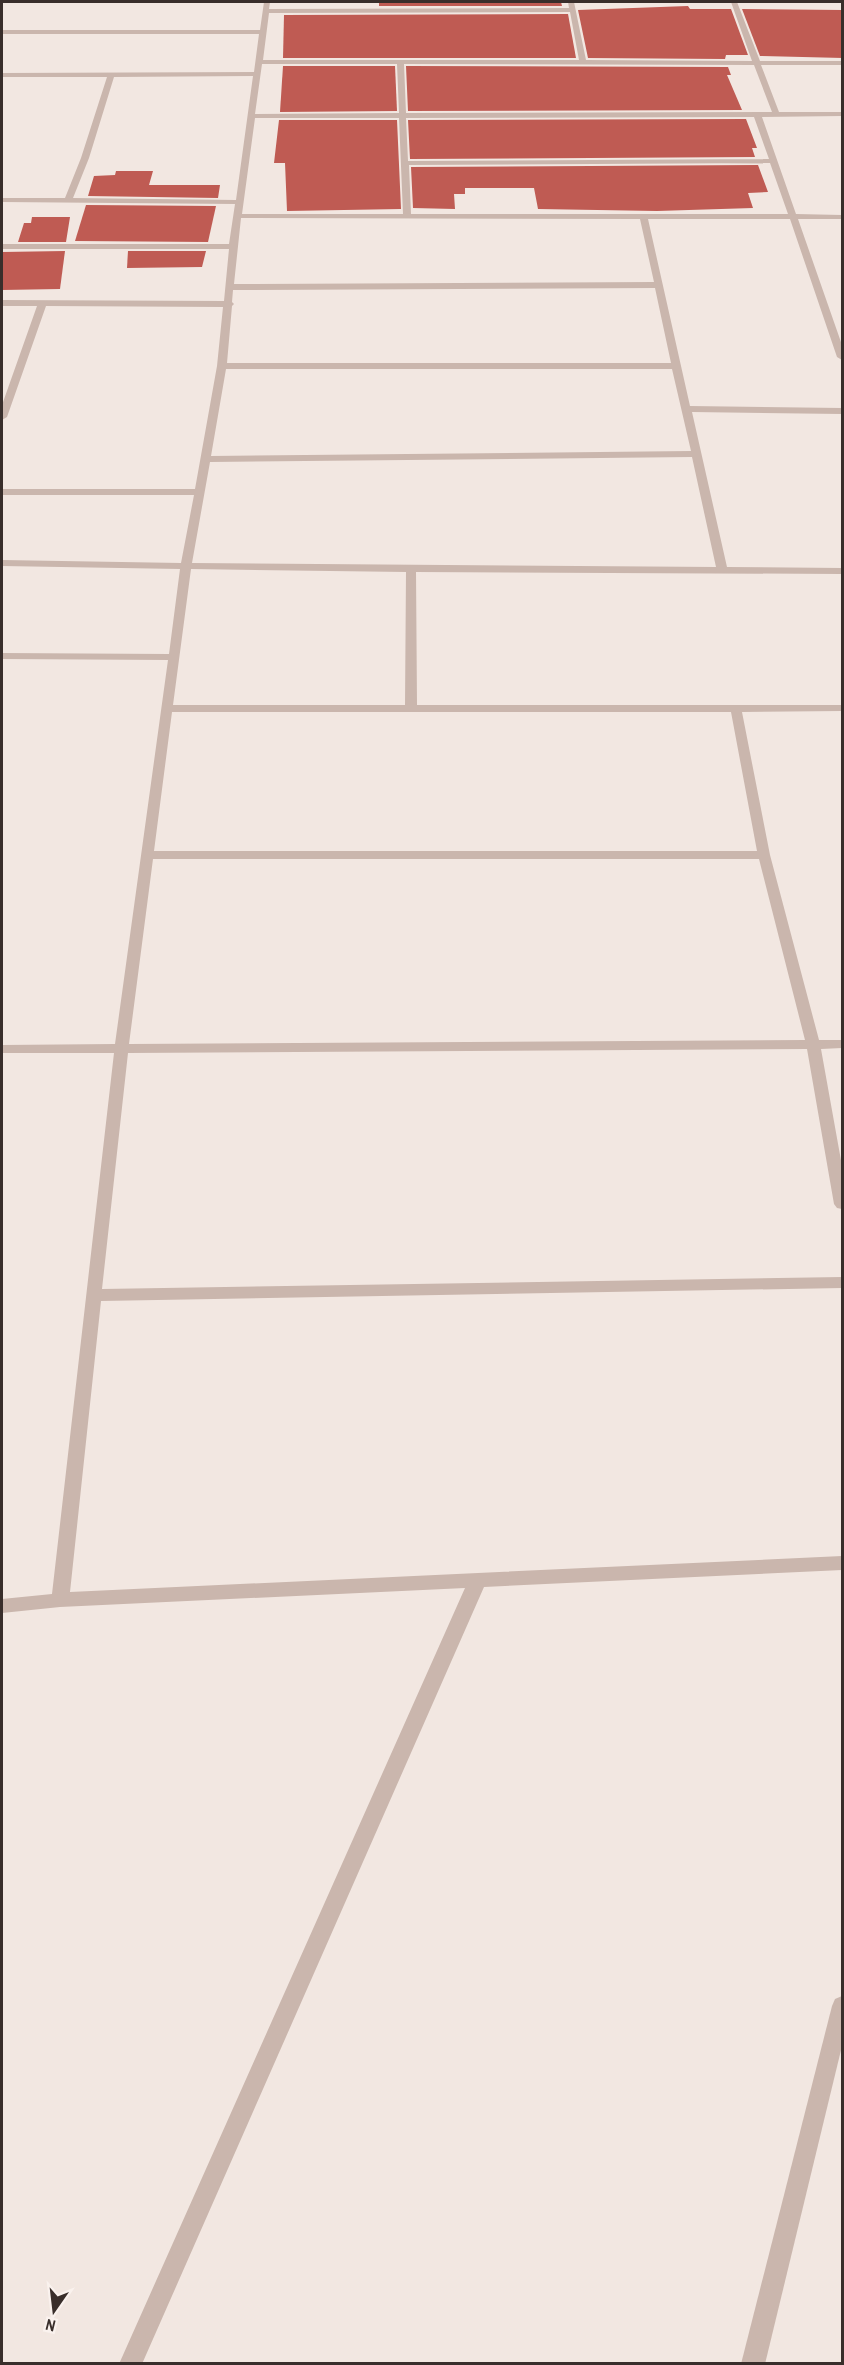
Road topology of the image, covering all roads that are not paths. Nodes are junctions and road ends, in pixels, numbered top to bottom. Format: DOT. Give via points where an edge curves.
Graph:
graph roads {
  1 [pos="571,2"];
  2 [pos="734,2"];
  3 [pos="266,6"];
  4 [pos="572,10"];
  5 [pos="2,32"];
  6 [pos="263,32"];
  7 [pos="583,61"];
  8 [pos="400,62"];
  9 [pos="756,62"];
  10 [pos="843,63"];
  11 [pos="259,68"];
  12 [pos="2,75"];
  13 [pos="111,75"];
  14 [pos="401,114"];
  15 [pos="757,114"];
  16 [pos="776,114"];
  17 [pos="843,114"];
  18 [pos="251,116"];
  19 [pos="773,161"];
  20 [pos="405,163"];
  21 [pos="2,200"];
  22 [pos="68,200"];
  23 [pos="239,202"];
  24 [pos="239,216"];
  25 [pos="407,216"];
  26 [pos="643,216"];
  27 [pos="795,217"];
  28 [pos="843,217"];
  29 [pos="2,246"];
  30 [pos="233,247"];
  31 [pos="657,285"];
  32 [pos="231,287"];
  33 [pos="2,303"];
  34 [pos="42,304"];
  35 [pos="230,304"];
  36 [pos="843,357"];
  37 [pos="222,366"];
  38 [pos="675,366"];
  39 [pos="686,409"];
  40 [pos="843,411"];
  41 [pos="2,417"];
  42 [pos="694,454"];
  43 [pos="207,459"];
  44 [pos="2,492"];
  45 [pos="201,492"];
  46 [pos="2,563"];
  47 [pos="186,566"];
  48 [pos="411,568"];
  49 [pos="722,570"];
  50 [pos="843,571"];
  51 [pos="2,656"];
  52 [pos="174,657"];
  53 [pos="843,708"];
  54 [pos="168,709"];
  55 [pos="736,709"];
  56 [pos="411,710"];
  57 [pos="149,855"];
  58 [pos="764,855"];
  59 [pos="843,1044"];
  60 [pos="813,1045"];
  61 [pos="2,1048"];
  62 [pos="121,1049"];
  63 [pos="843,1204"];
  64 [pos="843,1283"];
  65 [pos="93,1295"];
  66 [pos="843,1563"];
  67 [pos="477,1582"];
  68 [pos="60,1600"];
  69 [pos="2,1606"];
  70 [pos="843,2006"];
  71 [pos="130,2364"];
  72 [pos="753,2364"];
  1 -- 4 [label="street"];
  2 -- 9 [label="street"];
  3 -- 4 [label="street"];
  3 -- 6 [label="street"];
  4 -- 7 [label="street"];
  5 -- 6 [label="street"];
  6 -- 11 [label="street"];
  7 -- 8 [label="street"];
  7 -- 9 [label="street"];
  8 -- 11 [label="street"];
  8 -- 14 [label="street"];
  9 -- 10 [label="street"];
  9 -- 16 [label="street"];
  11 -- 13 [label="street"];
  11 -- 18 [label="street"];
  12 -- 13 [label="street"];
  13 -- 22 [label="street"];
  14 -- 15 [label="street"];
  14 -- 18 [label="street"];
  14 -- 20 [label="street"];
  15 -- 16 [label="street"];
  15 -- 19 [label="street"];
  16 -- 17 [label="street"];
  18 -- 23 [label="street"];
  19 -- 20 [label="street"];
  19 -- 27 [label="street"];
  20 -- 25 [label="street"];
  21 -- 22 [label="street"];
  22 -- 23 [label="street"];
  23 -- 24 [label="street"];
  24 -- 25 [label="street"];
  24 -- 30 [label="street"];
  25 -- 26 [label="street"];
  26 -- 27 [label="street"];
  26 -- 31 [label="street"];
  27 -- 28 [label="street"];
  27 -- 36 [label="street"];
  29 -- 30 [label="street"];
  30 -- 32 [label="street"];
  31 -- 32 [label="street"];
  31 -- 38 [label="street"];
  32 -- 35 [label="street"];
  33 -- 34 [label="street"];
  34 -- 35 [label="street"];
  34 -- 41 [label="street"];
  35 -- 37 [label="street"];
  37 -- 38 [label="street"];
  37 -- 43 [label="street"];
  38 -- 39 [label="street"];
  39 -- 40 [label="street"];
  39 -- 42 [label="street"];
  42 -- 43 [label="street"];
  42 -- 49 [label="street"];
  43 -- 45 [label="street"];
  44 -- 45 [label="street"];
  45 -- 47 [label="street"];
  46 -- 47 [label="street"];
  47 -- 48 [label="street"];
  47 -- 52 [label="street"];
  48 -- 49 [label="street"];
  48 -- 56 [label="street"];
  49 -- 50 [label="street"];
  51 -- 52 [label="street"];
  52 -- 54 [label="street"];
  53 -- 55 [label="street"];
  54 -- 56 [label="street"];
  54 -- 57 [label="street"];
  55 -- 56 [label="street"];
  55 -- 58 [label="street"];
  57 -- 58 [label="street"];
  57 -- 62 [label="street"];
  58 -- 60 [label="street"];
  59 -- 60 [label="street"];
  60 -- 62 [label="street"];
  60 -- 63 [label="street"];
  61 -- 62 [label="street"];
  62 -- 65 [label="street"];
  64 -- 65 [label="street"];
  65 -- 68 [label="street"];
  66 -- 67 [label="street"];
  67 -- 68 [label="street"];
  67 -- 71 [label="street"];
  68 -- 69 [label="street"];
  70 -- 72 [label="street"];
}
